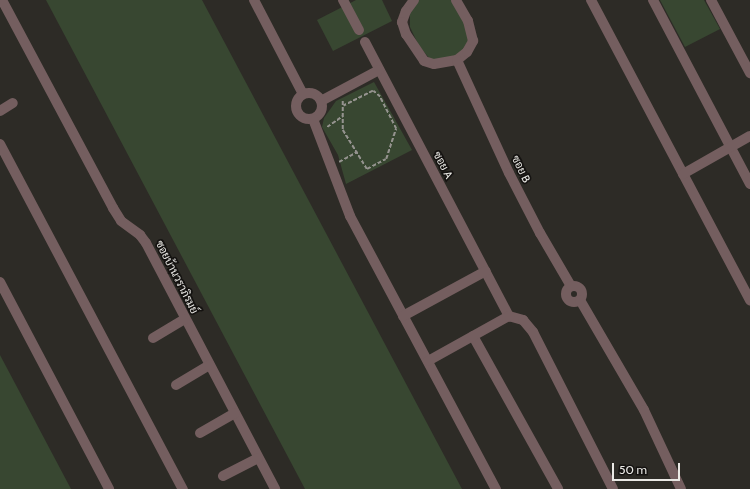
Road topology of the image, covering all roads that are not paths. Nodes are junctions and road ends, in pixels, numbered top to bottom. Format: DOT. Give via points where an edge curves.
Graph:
graph roads {
  1 [pos="2,0"];
  2 [pos="254,0"];
  3 [pos="343,0"];
  4 [pos="414,0"];
  5 [pos="456,0"];
  6 [pos="591,0"];
  7 [pos="653,0"];
  8 [pos="711,0"];
  9 [pos="359,30"];
  10 [pos="365,42"];
  11 [pos="457,60"];
  12 [pos="379,70"];
  13 [pos="750,73"];
  14 [pos="303,94"];
  15 [pos="321,101"];
  16 [pos="13,103"];
  17 [pos="0,110"];
  18 [pos="313,119"];
  19 [pos="750,136"];
  20 [pos="0,144"];
  21 [pos="731,147"];
  22 [pos="683,174"];
  23 [pos="750,184"];
  24 [pos="486,271"];
  25 [pos="0,282"];
  26 [pos="750,300"];
  27 [pos="403,316"];
  28 [pos="509,316"];
  29 [pos="185,319"];
  30 [pos="473,336"];
  31 [pos="152,338"];
  32 [pos="428,361"];
  33 [pos="209,365"];
  34 [pos="176,385"];
  35 [pos="235,413"];
  36 [pos="200,433"];
  37 [pos="258,458"];
  38 [pos="223,476"];
  39 [pos="108,489"];
  40 [pos="183,489"];
  41 [pos="275,489"];
  42 [pos="496,489"];
  43 [pos="558,489"];
  44 [pos="613,489"];
  45 [pos="681,489"];
  1 -- 29 [label="street, ซอยบ้านวราภิรมย์" via="113,208 121,221 140,235 146,243"];
  2 -- 14 [label="street"];
  3 -- 9 [label="street"];
  4 -- 11 [label="street" via="402,22 418,55 424,61 434,64"];
  5 -- 11 [label="street" via="468,21 473,41"];
  6 -- 22 [label="street"];
  7 -- 21 [label="street"];
  8 -- 13 [label="street"];
  10 -- 12 [label="street, ซอย A"];
  11 -- 45 [label="street, ซอย B" via="540,233 571,286 579,286 582,290 580,300 644,410"];
  12 -- 15 [label="street"];
  12 -- 24 [label="street, ซอย A"];
  14 -- 15 [label="street" via="316,94"];
  14 -- 18 [label="street" via="296,104 298,113 304,119"];
  15 -- 18 [label="street" via="320,114"];
  16 -- 17 [label="street"];
  18 -- 27 [label="street" via="350,216"];
  19 -- 21 [label="street"];
  20 -- 40 [label="street"];
  21 -- 22 [label="street"];
  21 -- 23 [label="street"];
  22 -- 26 [label="street"];
  24 -- 27 [label="street"];
  24 -- 28 [label="street, ซอย A"];
  25 -- 39 [label="street"];
  27 -- 32 [label="street"];
  28 -- 30 [label="street"];
  28 -- 44 [label="street" via="523,320 533,332"];
  29 -- 31 [label="street"];
  29 -- 33 [label="street, ซอยบ้านวราภิรมย์"];
  30 -- 32 [label="street"];
  30 -- 43 [label="street"];
  32 -- 42 [label="street"];
  33 -- 34 [label="street"];
  33 -- 35 [label="street, ซอยบ้านวราภิรมย์"];
  35 -- 36 [label="street"];
  35 -- 37 [label="street, ซอยบ้านวราภิรมย์"];
  37 -- 38 [label="street"];
  37 -- 41 [label="street, ซอยบ้านวราภิรมย์"];
}
